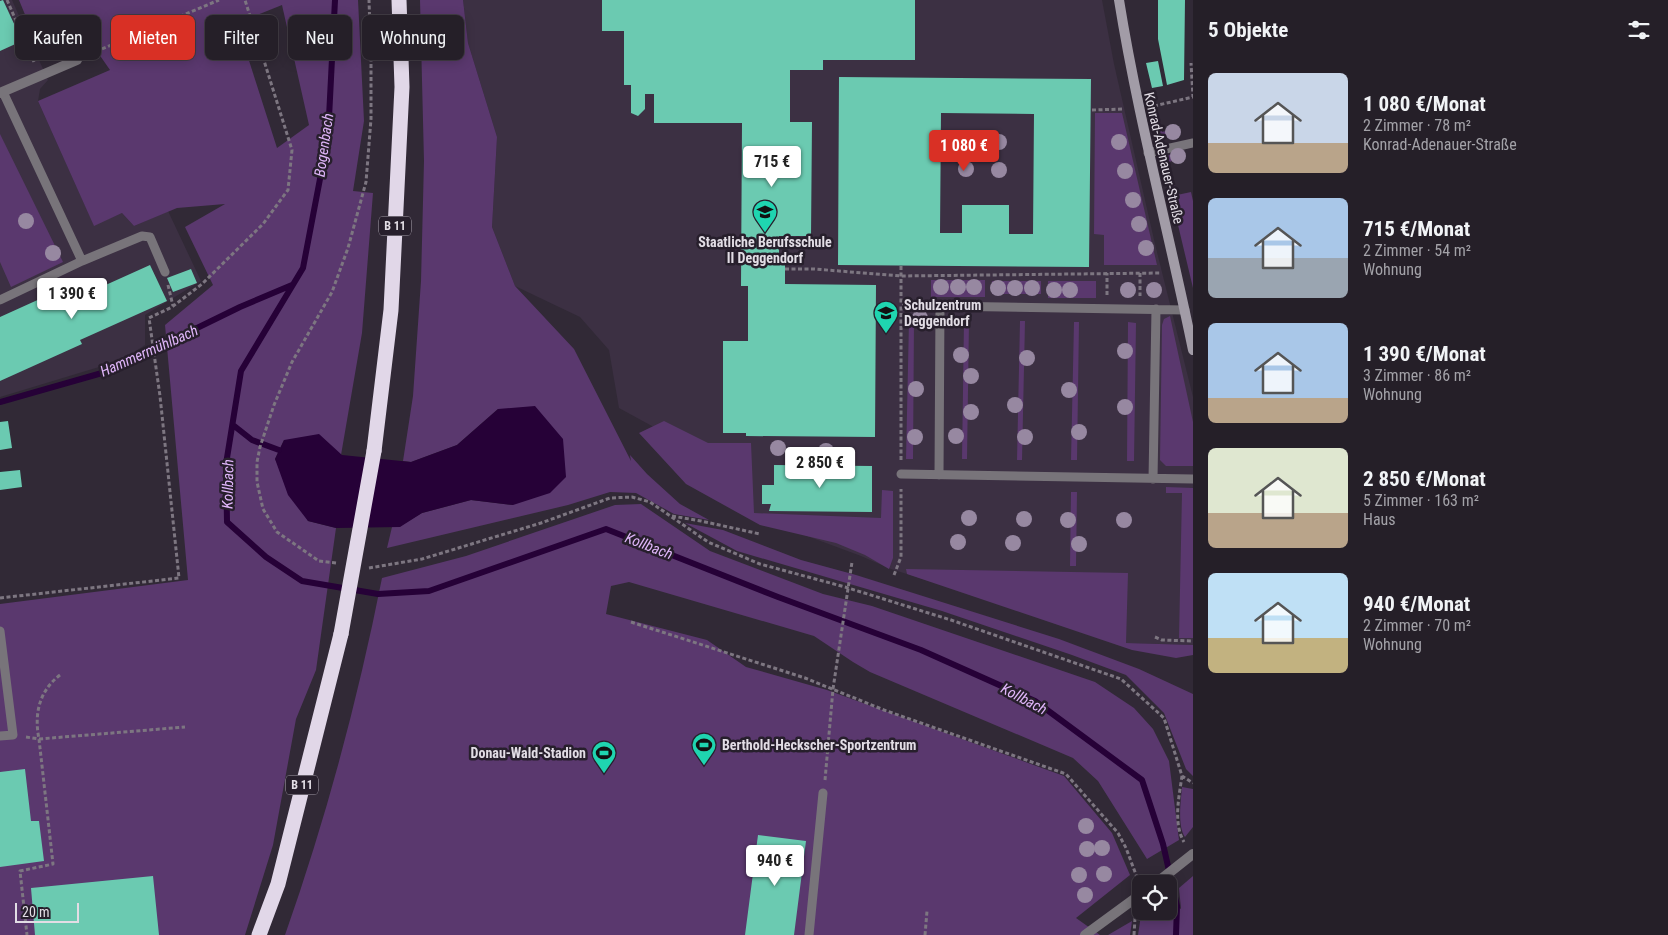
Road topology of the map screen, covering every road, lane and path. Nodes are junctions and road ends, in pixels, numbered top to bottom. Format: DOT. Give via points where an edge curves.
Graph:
graph roads {
  1 [pos="7,0"];
  2 [pos="218,0"];
  3 [pos="245,0"];
  4 [pos="369,0"];
  5 [pos="399,0"];
  6 [pos="1119,0"];
  7 [pos="101,50"];
  8 [pos="77,60"];
  9 [pos="1191,63"];
  10 [pos="40,76"];
  11 [pos="1,93"];
  12 [pos="1150,107"];
  13 [pos="1127,109"];
  14 [pos="1092,110"];
  15 [pos="1193,143"];
  16 [pos="1148,153"];
  17 [pos="82,261"];
  18 [pos="902,266"];
  19 [pos="785,269"];
  20 [pos="165,272"];
  21 [pos="1176,272"];
  22 [pos="1107,273"];
  23 [pos="1140,273"];
  24 [pos="902,276"];
  25 [pos="0,300"];
  26 [pos="902,305"];
  27 [pos="173,306"];
  28 [pos="940,306"];
  29 [pos="1107,308"];
  30 [pos="1140,309"];
  31 [pos="1156,309"];
  32 [pos="1185,310"];
  33 [pos="1193,350"];
  34 [pos="901,474"];
  35 [pos="939,475"];
  36 [pos="1153,479"];
  37 [pos="1193,480"];
  38 [pos="668,516"];
  39 [pos="760,534"];
  40 [pos="852,562"];
  41 [pos="337,564"];
  42 [pos="364,567"];
  43 [pos="894,576"];
  44 [pos="0,598"];
  45 [pos="630,622"];
  46 [pos="0,631"];
  47 [pos="1155,637"];
  48 [pos="1193,641"];
  49 [pos="60,675"];
  50 [pos="833,689"];
  51 [pos="185,727"];
  52 [pos="13,735"];
  53 [pos="0,736"];
  54 [pos="39,739"];
  55 [pos="1182,776"];
  56 [pos="1193,783"];
  57 [pos="823,793"];
  58 [pos="1192,854"];
  59 [pos="1135,869"];
  60 [pos="1166,875"];
  61 [pos="1132,901"];
  62 [pos="927,911"];
  63 [pos="27,935"];
  64 [pos="259,935"];
  65 [pos="809,935"];
  66 [pos="925,935"];
  67 [pos="1085,935"];
  1 -- 10 [label="path"];
  2 -- 7 [label="path"];
  3 -- 27 [label="path" via="292,150 288,190 263,224 202,284"];
  4 -- 41 [label="path" via="371,119 366,182 332,292 292,362 274,405 257,462 257,482 263,509 277,532 319,561"];
  5 -- 64 [label="highway, B 11, bridge" via="402,87 390,310 374,451 340,634 278,884"];
  6 -- 16 [label="street, Konrad-Adenauer-Straße"];
  8 -- 10 [label="street"];
  9 -- 12 [label="path" via="1193,97"];
  10 -- 11 [label="street"];
  11 -- 17 [label="lane"];
  13 -- 14 [label="path"];
  15 -- 16 [label="lane"];
  16 -- 21 [label="street, Konrad-Adenauer-Straße"];
  17 -- 20 [label="lane" via="142,236 150,237"];
  17 -- 25 [label="lane"];
  18 -- 24 [label="path"];
  19 -- 24 [label="path"];
  20 -- 27 [label="path"];
  21 -- 23 [label="path"];
  21 -- 32 [label="street, Konrad-Adenauer-Straße"];
  22 -- 23 [label="path"];
  22 -- 24 [label="path"];
  22 -- 29 [label="path"];
  23 -- 30 [label="path"];
  24 -- 26 [label="path"];
  26 -- 28 [label="path"];
  26 -- 34 [label="path"];
  27 -- 44 [label="path" via="149,318 179,578"];
  28 -- 29 [label="lane"];
  28 -- 35 [label="lane"];
  29 -- 30 [label="lane"];
  30 -- 31 [label="lane"];
  31 -- 32 [label="lane"];
  31 -- 36 [label="lane"];
  32 -- 33 [label="street, Konrad-Adenauer-Straße"];
  34 -- 35 [label="lane"];
  34 -- 43 [label="path" via="900,557"];
  35 -- 36 [label="lane"];
  36 -- 37 [label="lane"];
  38 -- 39 [label="path"];
  38 -- 42 [label="path" via="650,502 632,497 610,498 422,559"];
  38 -- 55 [label="path" via="708,542 760,564 845,586 1122,679 1164,718"];
  40 -- 50 [label="path, bridge"];
  45 -- 50 [label="path"];
  46 -- 52 [label="lane"];
  47 -- 48 [label="path"];
  49 -- 54 [label="path" via="52,680 36,713"];
  50 -- 57 [label="path"];
  50 -- 59 [label="path" via="1066,774 1118,833"];
  51 -- 54 [label="path"];
  52 -- 53 [label="lane"];
  52 -- 54 [label="path"];
  54 -- 63 [label="path" via="53,864 20,871"];
  55 -- 56 [label="path"];
  55 -- 58 [label="path" via="1177,811 1182,838"];
  57 -- 65 [label="lane"];
  58 -- 60 [label="street"];
  61 -- 67 [label="street"];
  62 -- 66 [label="path"];
}
